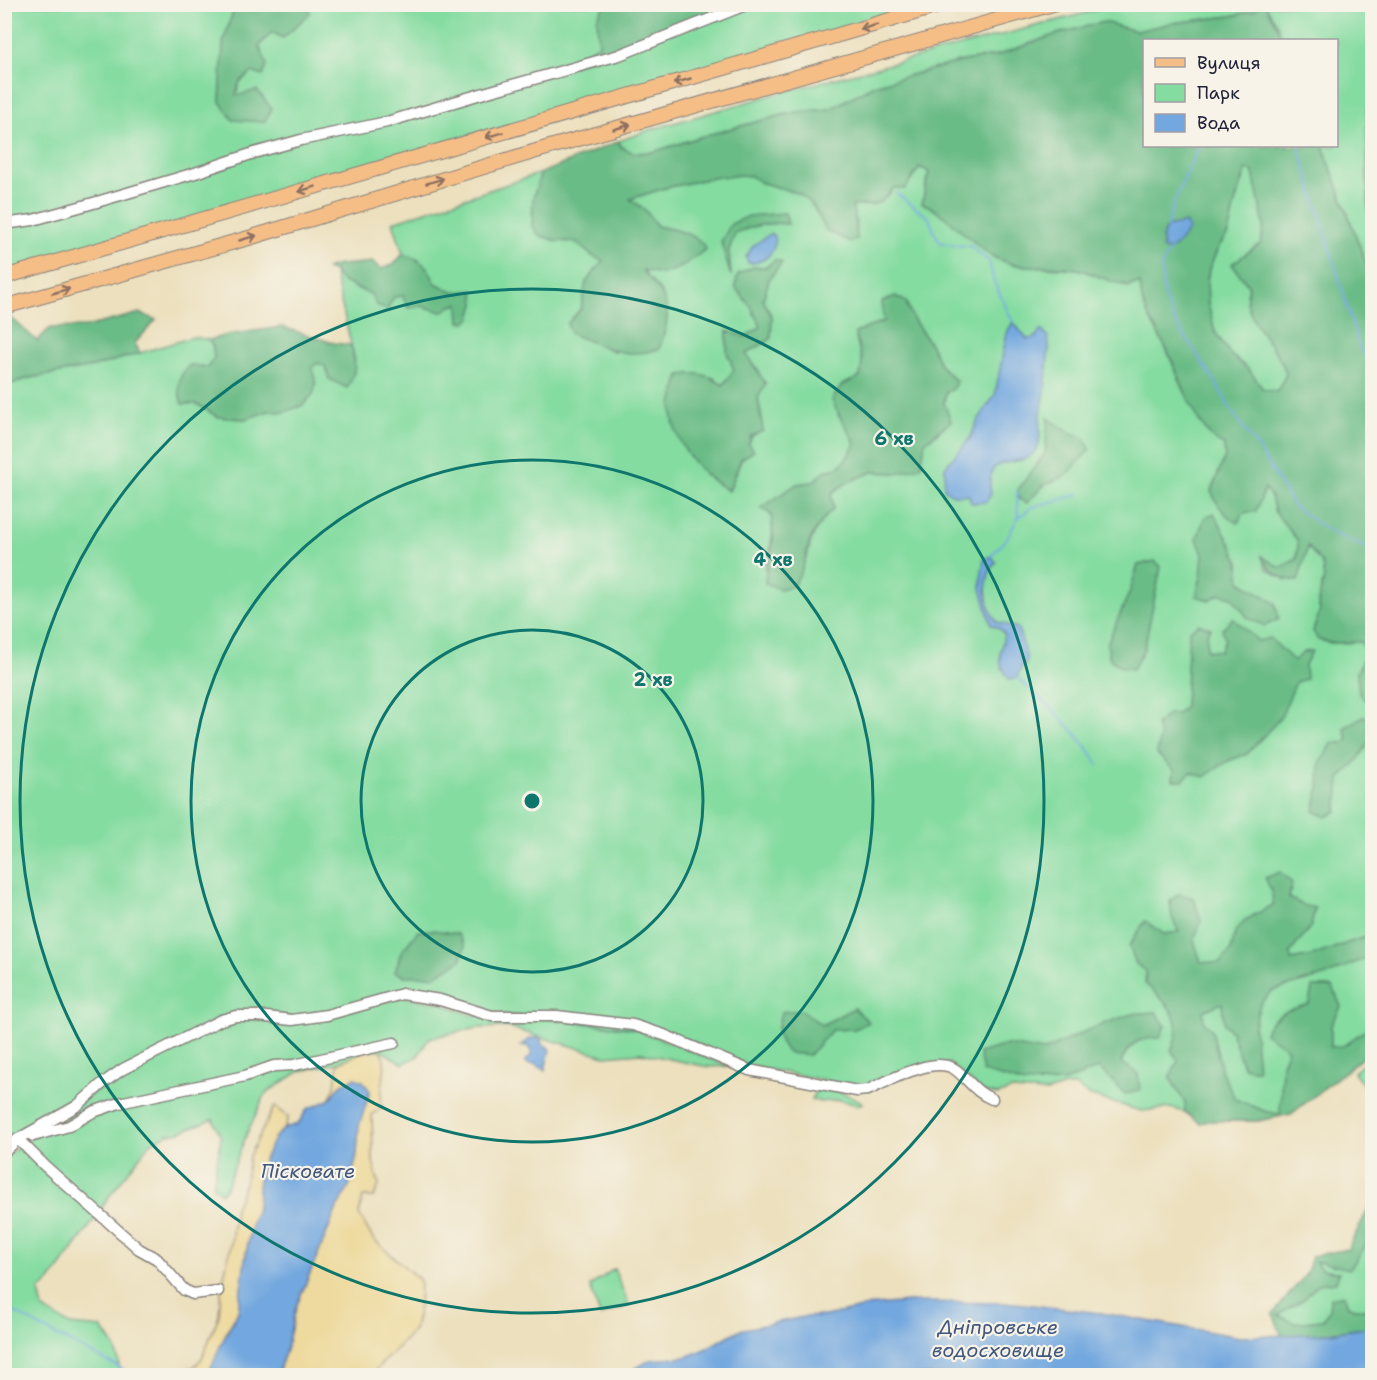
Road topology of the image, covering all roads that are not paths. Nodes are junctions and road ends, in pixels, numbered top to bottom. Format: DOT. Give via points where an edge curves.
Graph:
graph roads {
  1 [pos="748,4"];
  2 [pos="945,4"];
  3 [pos="1053,4"];
  4 [pos="4,224"];
  5 [pos="4,277"];
  6 [pos="4,307"];
  7 [pos="394,1043"];
  8 [pos="993,1099"];
  9 [pos="18,1139"];
  10 [pos="4,1152"];
  11 [pos="218,1291"];
  1 -- 4 [label="street" via="619,55 387,122 255,153 33,220"];
  2 -- 5 [label="main road, one-way"];
  6 -- 3 [label="main road, one-way"];
  7 -- 9 [label="street" via="119,1102 69,1126"];
  8 -- 9 [label="street" via="976,1091 948,1066 926,1066 857,1091 749,1070 633,1025 557,1016 492,1016 440,1000 402,994 315,1017 292,1020 236,1016 221,1020 123,1070 77,1106"];
  9 -- 10 [label="street"];
  9 -- 11 [label="street" via="139,1250 157,1259 184,1290 193,1294"];
}
